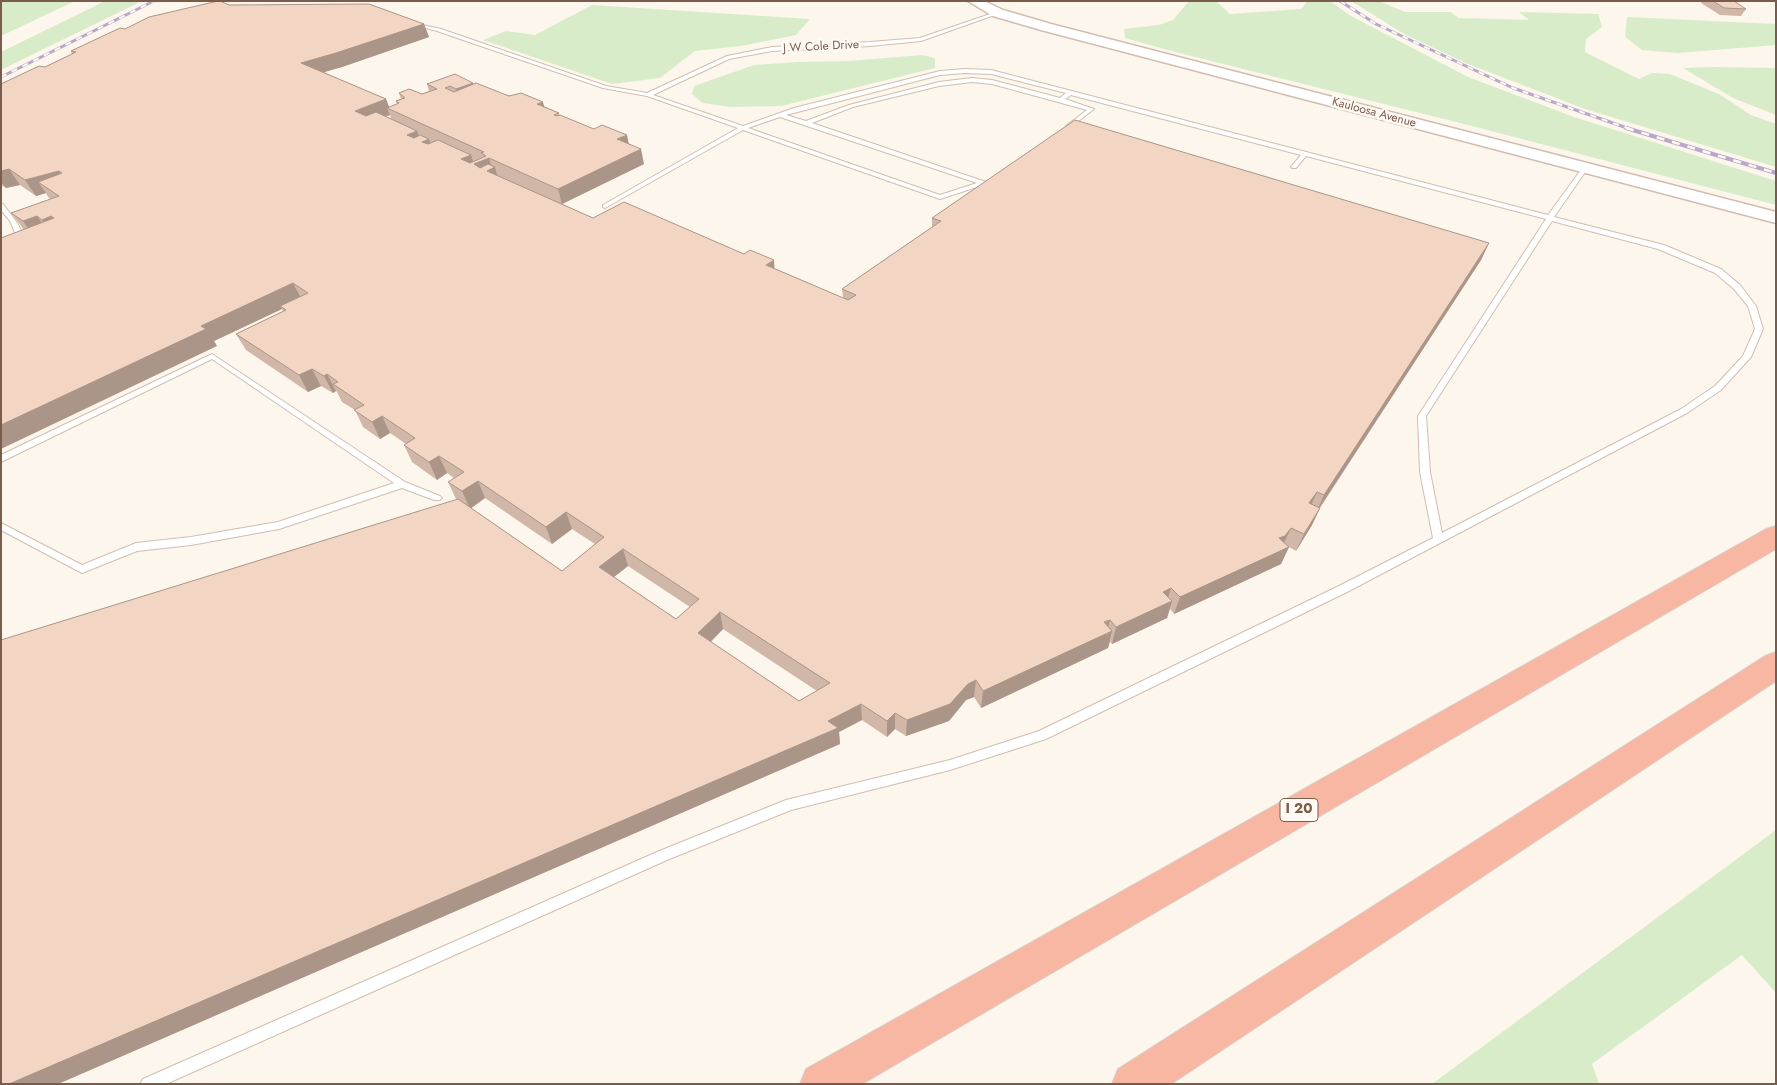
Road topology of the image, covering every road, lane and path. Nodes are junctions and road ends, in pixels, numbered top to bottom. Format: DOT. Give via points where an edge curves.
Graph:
graph roads {
  1 [pos="974,1"];
  2 [pos="998,14"];
  3 [pos="408,22"];
  4 [pos="1071,92"];
  5 [pos="648,95"];
  6 [pos="1061,100"];
  7 [pos="781,115"];
  8 [pos="806,123"];
  9 [pos="1068,127"];
  10 [pos="743,128"];
  11 [pos="1305,154"];
  12 [pos="1294,167"];
  13 [pos="1585,168"];
  14 [pos="1,205"];
  15 [pos="605,206"];
  16 [pos="1550,218"];
  17 [pos="1776,218"];
  18 [pos="1,252"];
  19 [pos="1,459"];
  20 [pos="402,484"];
  21 [pos="437,498"];
  22 [pos="1,526"];
  23 [pos="1776,536"];
  24 [pos="1438,539"];
  25 [pos="1776,665"];
  26 [pos="148,1084"];
  27 [pos="821,1084"];
  28 [pos="1133,1084"];
  1 -- 2 [label="street, Kauloosa Avenue"];
  2 -- 5 [label="lane, J W Cole Drive" via="921,38 772,49 734,56"];
  2 -- 13 [label="street, Kauloosa Avenue"];
  3 -- 5 [label="lane" via="605,87"];
  4 -- 6 [label="lane"];
  4 -- 7 [label="lane" via="991,72 965,70 940,73"];
  4 -- 11 [label="lane"];
  5 -- 10 [label="lane"];
  6 -- 8 [label="lane" via="972,80 940,84 851,106"];
  6 -- 9 [label="lane" via="1091,109"];
  7 -- 8 [label="lane"];
  7 -- 10 [label="lane"];
  8 -- 10 [label="lane" via="984,183 940,197"];
  10 -- 15 [label="lane"];
  11 -- 12 [label="lane"];
  11 -- 16 [label="lane"];
  13 -- 16 [label="lane"];
  13 -- 17 [label="street, Kauloosa Avenue"];
  14 -- 18 [label="lane" via="20,236 14,245"];
  16 -- 24 [label="lane" via="1422,416 1425,472"];
  16 -- 24 [label="lane" via="1661,247 1718,272 1737,287 1752,306 1759,329 1747,357 1718,388 1684,411"];
  19 -- 20 [label="lane" via="212,356"];
  20 -- 21 [label="lane"];
  20 -- 22 [label="lane" via="279,525 191,542 136,548 82,569"];
  23 -- 27 [label="highway, I 20"];
  24 -- 26 [label="lane" via="1042,736 950,765 790,804 662,856"];
  25 -- 28 [label="highway"];
}
